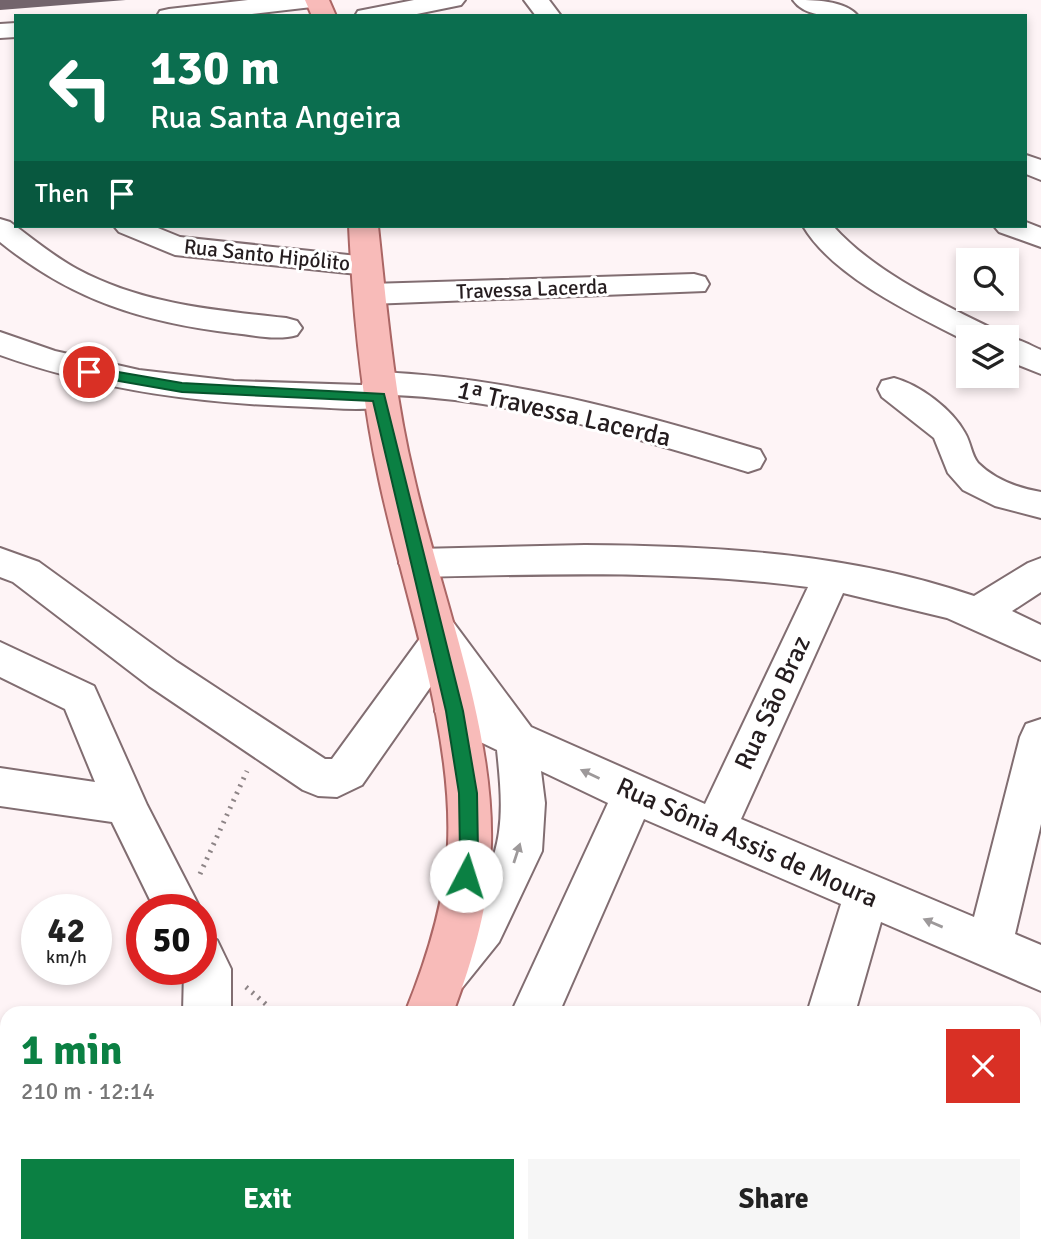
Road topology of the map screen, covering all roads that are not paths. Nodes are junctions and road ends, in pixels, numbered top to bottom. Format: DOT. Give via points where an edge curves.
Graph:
graph roads {
  1 [pos="453,0"];
  2 [pos="536,0"];
  3 [pos="805,0"];
  4 [pos="300,5"];
  5 [pos="195,14"];
  6 [pos="320,14"];
  7 [pos="378,14"];
  8 [pos="547,14"];
  9 [pos="841,14"];
  10 [pos="0,228"];
  11 [pos="134,228"];
  12 [pos="363,228"];
  13 [pos="819,228"];
  14 [pos="1014,228"];
  15 [pos="1041,238"];
  16 [pos="368,280"];
  17 [pos="694,284"];
  18 [pos="959,325"];
  19 [pos="286,328"];
  20 [pos="0,342"];
  21 [pos="1019,353"];
  22 [pos="1041,363"];
  23 [pos="894,389"];
  24 [pos="378,390"];
  25 [pos="748,459"];
  26 [pos="1041,505"];
  27 [pos="414,546"];
  28 [pos="0,562"];
  29 [pos="1041,573"];
  30 [pos="832,576"];
  31 [pos="980,612"];
  32 [pos="436,635"];
  33 [pos="1041,645"];
  34 [pos="0,658"];
  35 [pos="455,711"];
  36 [pos="1041,737"];
  37 [pos="516,739"];
  38 [pos="0,786"];
  39 [pos="633,794"];
  40 [pos="125,805"];
  41 [pos="715,830"];
  42 [pos="187,894"];
  43 [pos="866,895"];
  44 [pos="989,946"];
  45 [pos="1041,968"];
  46 [pos="445,973"];
  47 [pos="208,985"];
  48 [pos="207,1006"];
  49 [pos="432,1006"];
  50 [pos="538,1006"];
  51 [pos="833,1006"];
  1 -- 7 [label="street"];
  2 -- 8 [label="street"];
  3 -- 9 [label="street"];
  4 -- 5 [label="street"];
  4 -- 6 [label="main road"];
  10 -- 19 [label="street" via="65,275 114,299 184,318"];
  11 -- 16 [label="street, Rua Santo Hipólito" via="174,246"];
  12 -- 16 [label="main road"];
  13 -- 18 [label="street" via="875,274"];
  14 -- 15 [label="street"];
  16 -- 17 [label="street, Travessa Lacerda"];
  16 -- 24 [label="main road"];
  20 -- 24 [label="street, 1ª Travessa Lacerda" via="48,362 182,388"];
  21 -- 22 [label="street"];
  23 -- 26 [label="street" via="946,430 956,444 958,461 972,479 997,493"];
  24 -- 25 [label="street, 1ª Travessa Lacerda" via="459,389 604,417"];
  24 -- 27 [label="main road"];
  27 -- 30 [label="street" via="500,561 682,560"];
  27 -- 32 [label="main road"];
  28 -- 32 [label="street" via="26,572 163,674 318,777 337,778 347,772"];
  29 -- 31 [label="street"];
  30 -- 31 [label="street"];
  30 -- 41 [label="street, Rua São Braz"];
  31 -- 33 [label="street"];
  32 -- 35 [label="main road"];
  32 -- 37 [label="street"];
  34 -- 40 [label="street" via="80,698"];
  35 -- 37 [label="street, Rua Sônia Assis de Moura"];
  35 -- 46 [label="main road" via="468,793 469,853 459,923"];
  36 -- 44 [label="street"];
  39 -- 37 [label="street, Rua Sônia Assis de Moura, one-way"];
  46 -- 37 [label="street, one-way" via="483,927 520,851 524,803"];
  38 -- 40 [label="street"];
  39 -- 41 [label="street, Rua Sônia Assis de Moura"];
  39 -- 50 [label="street"];
  40 -- 42 [label="street"];
  41 -- 43 [label="street, Rua Sônia Assis de Moura"];
  44 -- 43 [label="street, Rua Sônia Assis de Moura, one-way"];
  43 -- 51 [label="street"];
  44 -- 45 [label="street, Rua Sônia Assis de Moura"];
  46 -- 49 [label="main road"];
  47 -- 48 [label="street"];
}
